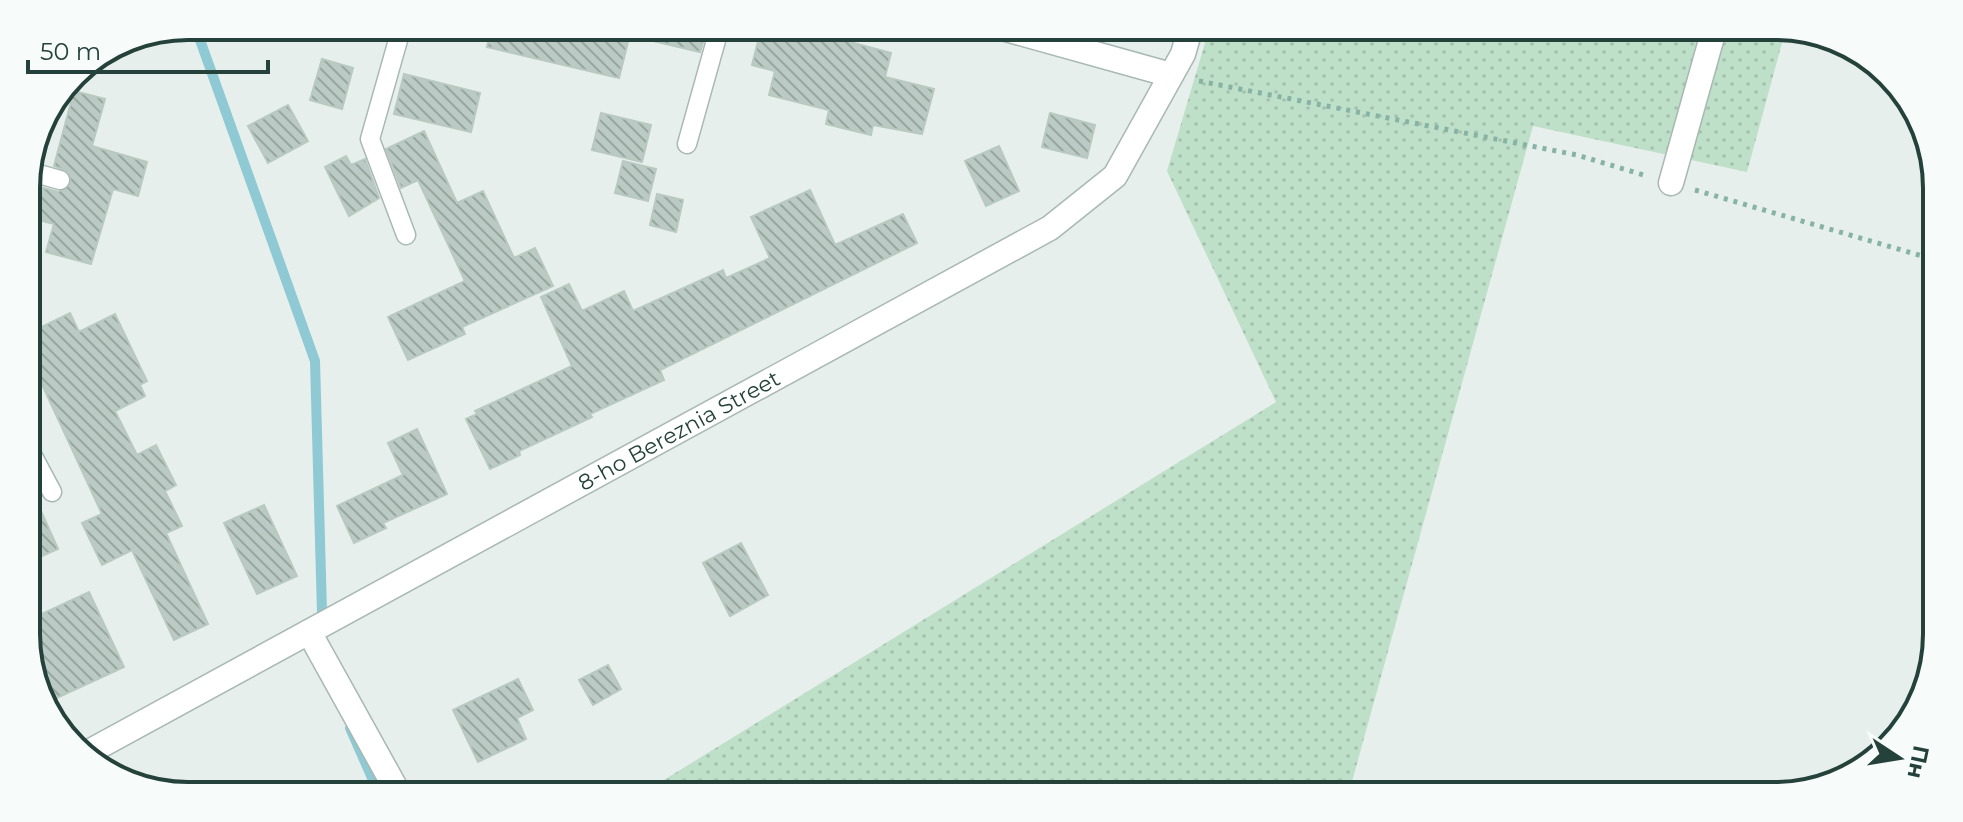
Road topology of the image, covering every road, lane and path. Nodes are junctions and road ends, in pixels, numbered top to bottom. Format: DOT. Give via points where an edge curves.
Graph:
graph roads {
  1 [pos="398,40"];
  2 [pos="716,40"];
  3 [pos="1045,40"];
  4 [pos="1185,40"];
  5 [pos="1711,40"];
  6 [pos="1171,75"];
  7 [pos="687,144"];
  8 [pos="41,175"];
  9 [pos="60,180"];
  10 [pos="1671,183"];
  11 [pos="406,235"];
  12 [pos="1923,256"];
  13 [pos="40,470"];
  14 [pos="52,492"];
  15 [pos="309,632"];
  16 [pos="95,748"];
  17 [pos="392,782"];
  1 -- 11 [label="lane" via="370,139"];
  2 -- 7 [label="lane"];
  3 -- 6 [label="street"];
  4 -- 6 [label="street, 8-ho Bereznia Street"];
  5 -- 10 [label="street"];
  6 -- 10 [label="path" via="1577,155"];
  6 -- 15 [label="street, 8-ho Bereznia Street" via="1115,176 1050,228"];
  8 -- 9 [label="lane"];
  10 -- 12 [label="path"];
  13 -- 14 [label="lane"];
  15 -- 16 [label="street, 8-ho Bereznia Street"];
  15 -- 17 [label="street"];
}
